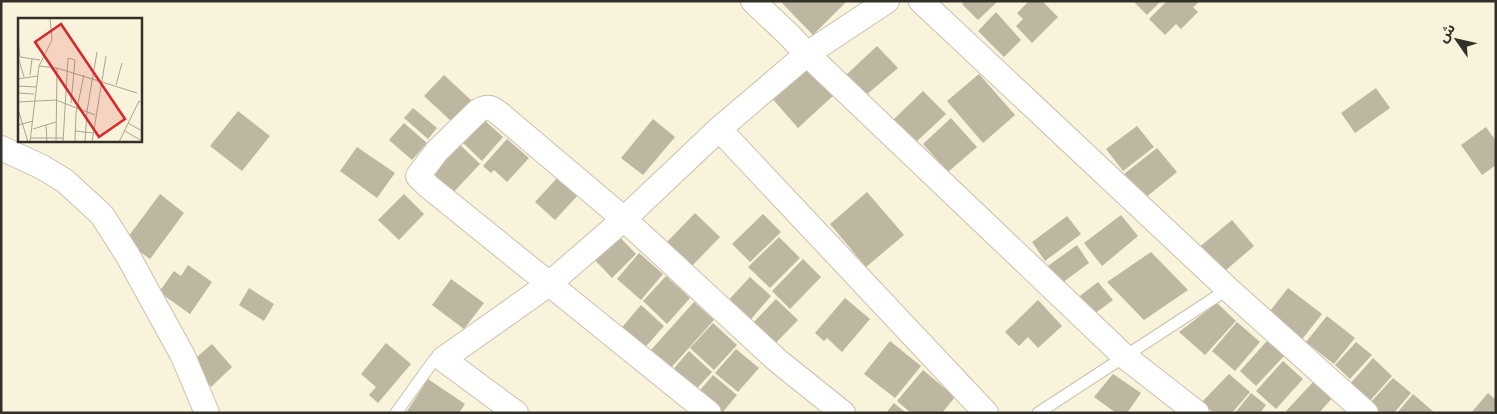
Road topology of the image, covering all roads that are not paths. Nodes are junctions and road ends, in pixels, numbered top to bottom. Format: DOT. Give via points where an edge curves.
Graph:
graph roads {
  1 [pos="753,1"];
  2 [pos="887,1"];
  3 [pos="921,1"];
  4 [pos="807,54"];
  5 [pos="719,129"];
  6 [pos="1,148"];
  7 [pos="624,219"];
  8 [pos="550,284"];
  9 [pos="1228,289"];
  10 [pos="1124,356"];
  11 [pos="444,360"];
  12 [pos="208,413"];
  13 [pos="396,413"];
  14 [pos="516,413"];
  15 [pos="709,413"];
  16 [pos="843,413"];
  17 [pos="986,413"];
  18 [pos="1038,413"];
  19 [pos="1197,413"];
  20 [pos="1366,413"];
  1 -- 4 [label="street"];
  2 -- 4 [label="street"];
  3 -- 9 [label="street"];
  4 -- 5 [label="street"];
  4 -- 10 [label="street"];
  5 -- 7 [label="street"];
  5 -- 17 [label="street"];
  6 -- 12 [label="street" via="65,181 102,215 184,356"];
  7 -- 8 [label="street"];
  7 -- 8 [label="street" via="492,108 478,110 437,151 418,176"];
  7 -- 16 [label="street" via="778,361"];
  8 -- 11 [label="street"];
  8 -- 15 [label="street"];
  9 -- 10 [label="lane"];
  9 -- 20 [label="street"];
  10 -- 18 [label="lane"];
  10 -- 19 [label="street"];
  11 -- 13 [label="lane" via="434,360"];
  11 -- 14 [label="street"];
}
